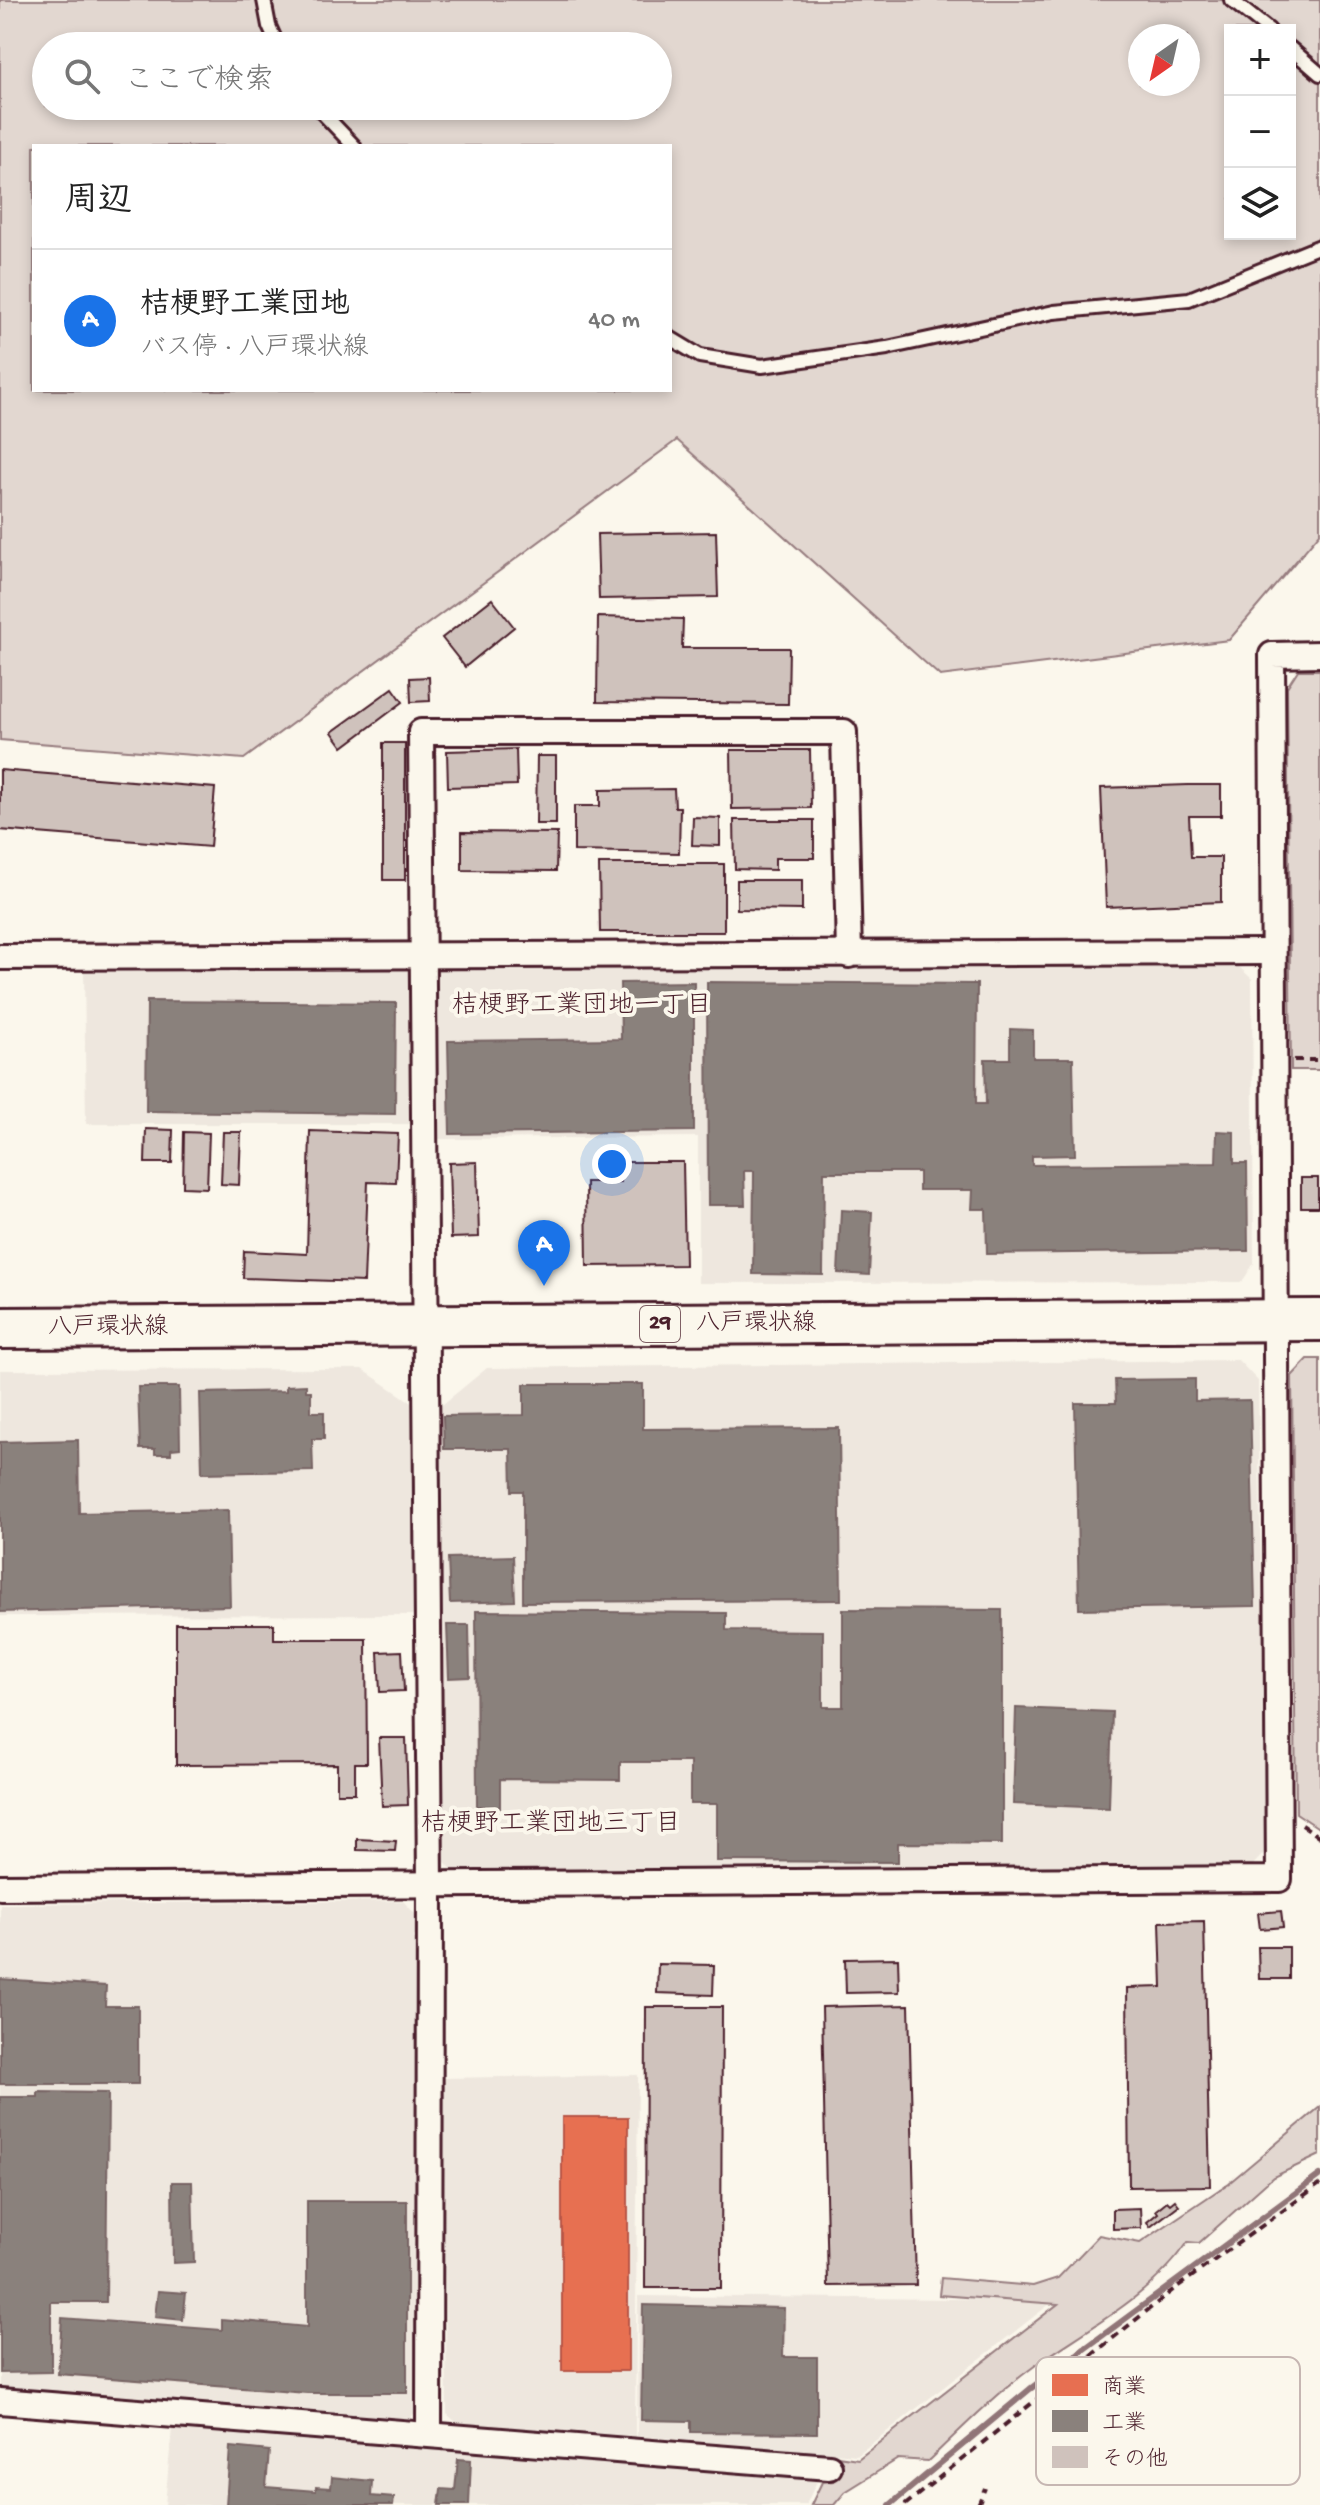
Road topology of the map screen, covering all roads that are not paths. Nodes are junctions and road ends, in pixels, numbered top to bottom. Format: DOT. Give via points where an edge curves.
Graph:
graph roads {
  1 [pos="264,0"];
  2 [pos="1231,0"];
  3 [pos="1261,24"];
  4 [pos="272,32"];
  5 [pos="1296,53"];
  6 [pos="1320,74"];
  7 [pos="329,120"];
  8 [pos="352,144"];
  9 [pos="1320,246"];
  10 [pos="672,339"];
  11 [pos="1320,654"];
  12 [pos="1271,952"];
  13 [pos="849,955"];
  14 [pos="422,956"];
  15 [pos="0,957"];
  16 [pos="1275,1320"];
  17 [pos="1320,1320"];
  18 [pos="426,1326"];
  19 [pos="0,1328"];
  20 [pos="430,1884"];
  21 [pos="0,1887"];
  22 [pos="0,2401"];
  23 [pos="429,2434"];
  24 [pos="829,2467"];
  1 -- 4 [label="lane"];
  2 -- 3 [label="lane"];
  5 -- 6 [label="lane"];
  7 -- 8 [label="lane"];
  9 -- 10 [label="lane" via="1189,299 1054,312 887,348 777,364 700,356"];
  11 -- 12 [label="street" via="1272,655"];
  12 -- 13 [label="street"];
  12 -- 16 [label="street"];
  13 -- 14 [label="street"];
  13 -- 14 [label="street" via="844,732 421,732"];
  14 -- 15 [label="street"];
  14 -- 18 [label="street"];
  16 -- 17 [label="main road, 八戸環状線 / 29"];
  16 -- 18 [label="main road, 八戸環状線 / 29"];
  16 -- 20 [label="street" via="1279,1879"];
  18 -- 19 [label="main road, 八戸環状線 / 29"];
  18 -- 20 [label="street"];
  20 -- 21 [label="street"];
  20 -- 23 [label="street"];
  22 -- 23 [label="street"];
  23 -- 24 [label="street"];
}
